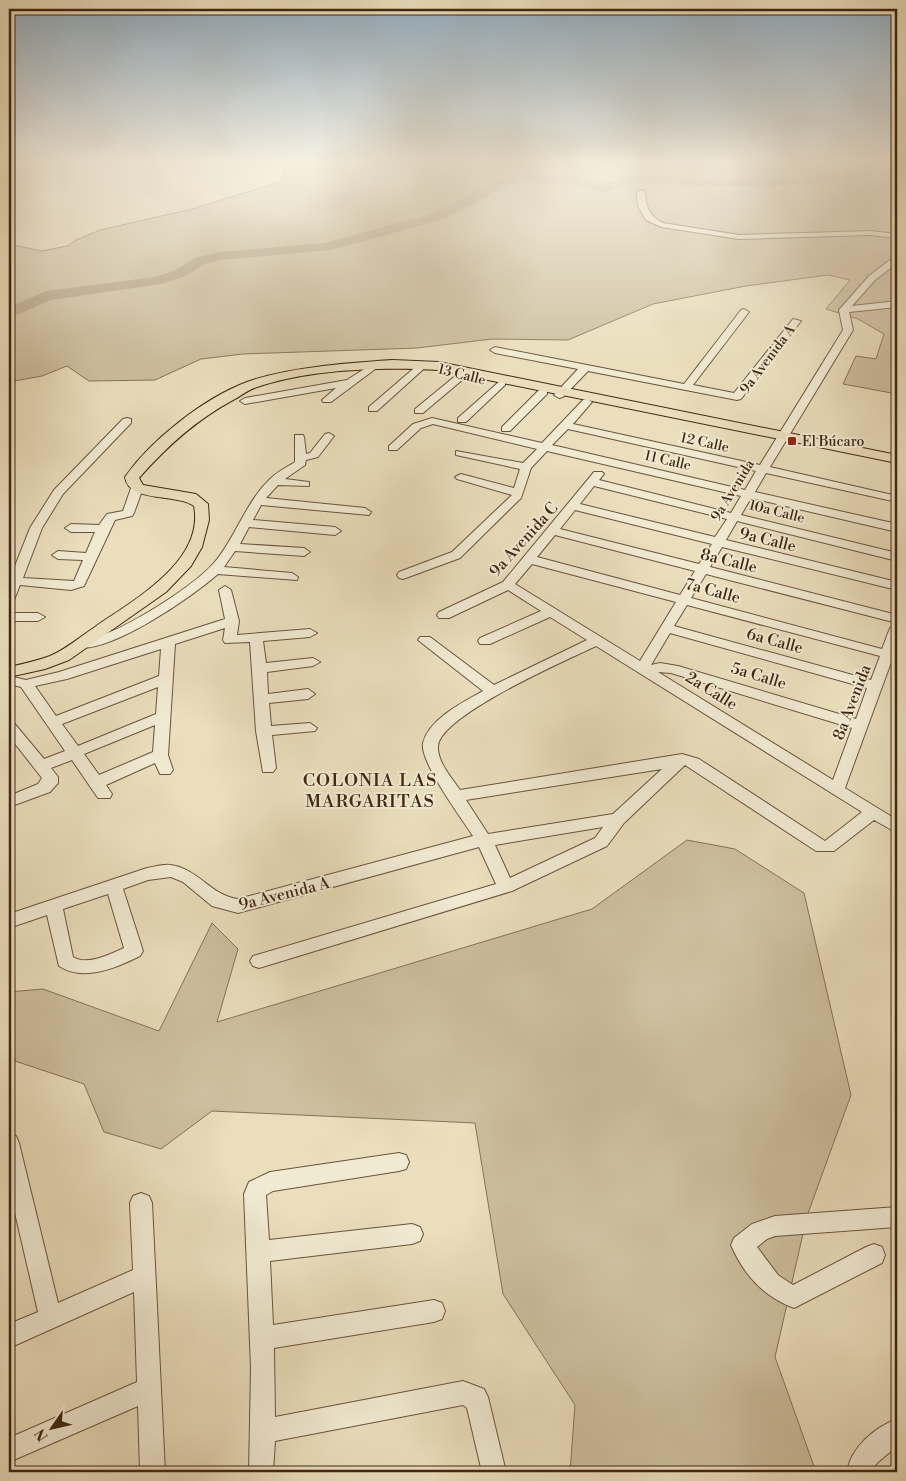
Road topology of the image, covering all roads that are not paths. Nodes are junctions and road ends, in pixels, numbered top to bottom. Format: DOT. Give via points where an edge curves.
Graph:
graph roads {
  1 [pos="690,229"];
  2 [pos="896,235"];
  3 [pos="897,259"];
  4 [pos="897,304"];
  5 [pos="844,310"];
  6 [pos="744,312"];
  7 [pos="796,321"];
  8 [pos="495,350"];
  9 [pos="375,365"];
  10 [pos="428,366"];
  11 [pos="585,368"];
  12 [pos="462,374"];
  13 [pos="502,383"];
  14 [pos="350,384"];
  15 [pos="686,388"];
  16 [pos="543,392"];
  17 [pos="561,393"];
  18 [pos="327,400"];
  19 [pos="245,402"];
  20 [pos="587,402"];
  21 [pos="373,409"];
  22 [pos="418,411"];
  23 [pos="462,420"];
  24 [pos="127,421"];
  25 [pos="565,425"];
  26 [pos="506,429"];
  27 [pos="298,436"];
  28 [pos="329,436"];
  29 [pos="781,439"];
  30 [pos="394,448"];
  31 [pos="543,448"];
  32 [pos="460,453"];
  33 [pos="302,458"];
  34 [pos="897,459"];
  35 [pos="609,462"];
  36 [pos="677,464"];
  37 [pos="526,467"];
  38 [pos="897,468"];
  39 [pos="763,470"];
  40 [pos="461,477"];
  41 [pos="274,481"];
  42 [pos="591,482"];
  43 [pos="305,484"];
  44 [pos="137,488"];
  45 [pos="518,493"];
  46 [pos="748,494"];
  47 [pos="897,499"];
  48 [pos="258,502"];
  49 [pos="573,506"];
  50 [pos="365,512"];
  51 [pos="733,515"];
  52 [pos="247,523"];
  53 [pos="71,528"];
  54 [pos="897,528"];
  55 [pos="103,529"];
  56 [pos="336,531"];
  57 [pos="553,531"];
  58 [pos="717,543"];
  59 [pos="233,547"];
  60 [pos="304,552"];
  61 [pos="58,554"];
  62 [pos="897,557"];
  63 [pos="91,558"];
  64 [pos="529,559"];
  65 [pos="215,570"];
  66 [pos="700,570"];
  67 [pos="403,575"];
  68 [pos="292,577"];
  69 [pos="10,578"];
  70 [pos="508,585"];
  71 [pos="897,586"];
  72 [pos="225,590"];
  73 [pos="9,597"];
  74 [pos="682,600"];
  75 [pos="552,612"];
  76 [pos="444,615"];
  77 [pos="9,617"];
  78 [pos="38,617"];
  79 [pos="897,619"];
  80 [pos="232,621"];
  81 [pos="665,628"];
  82 [pos="897,628"];
  83 [pos="310,634"];
  84 [pos="256,639"];
  85 [pos="426,640"];
  86 [pos="597,640"];
  87 [pos="485,641"];
  88 [pos="168,643"];
  89 [pos="81,644"];
  90 [pos="887,654"];
  91 [pos="313,662"];
  92 [pos="260,668"];
  93 [pos="644,669"];
  94 [pos="9,672"];
  95 [pos="165,679"];
  96 [pos="9,680"];
  97 [pos="26,684"];
  98 [pos="876,686"];
  99 [pos="493,692"];
  100 [pos="308,694"];
  101 [pos="262,699"];
  102 [pos="163,716"];
  103 [pos="52,723"];
  104 [pos="860,725"];
  105 [pos="9,726"];
  106 [pos="310,728"];
  107 [pos="263,731"];
  108 [pos="74,753"];
  109 [pos="679,761"];
  110 [pos="42,766"];
  111 [pos="268,768"];
  112 [pos="837,789"];
  113 [pos="455,796"];
  114 [pos="9,802"];
  115 [pos="873,812"];
  116 [pos="618,819"];
  117 [pos="897,827"];
  118 [pos="485,842"];
  119 [pos="114,886"];
  120 [pos="506,887"];
  121 [pos="54,907"];
  122 [pos="9,921"];
  123 [pos="259,961"];
  124 [pos="9,1142"];
  125 [pos="399,1162"];
  126 [pos="140,1204"];
  127 [pos="897,1217"];
  128 [pos="412,1234"];
  129 [pos="258,1252"];
  130 [pos="874,1255"];
  131 [pos="142,1277"];
  132 [pos="434,1311"];
  133 [pos="50,1316"];
  134 [pos="9,1336"];
  135 [pos="262,1338"];
  136 [pos="148,1389"];
  137 [pos="264,1431"];
  138 [pos="897,1431"];
  139 [pos="9,1450"];
  140 [pos="153,1472"];
  141 [pos="261,1472"];
  142 [pos="494,1472"];
  143 [pos="859,1472"];
  1 -- 2 [label="street" via="754,238 871,233"];
  3 -- 5 [label="street" via="872,278"];
  4 -- 5 [label="street"];
  5 -- 29 [label="street, 9a Avenida" via="848,330"];
  6 -- 15 [label="street"];
  7 -- 15 [label="street, 9a Avenida A" via="737,397"];
  8 -- 11 [label="street"];
  9 -- 10 [label="main road"];
  9 -- 14 [label="street"];
  9 -- 44 [label="main road" via="288,376 242,388 201,412 155,451 132,477"];
  10 -- 12 [label="main road, 13 Calle"];
  10 -- 17 [label="main road, 13 Calle" via="466,371"];
  10 -- 21 [label="street"];
  11 -- 15 [label="street"];
  11 -- 17 [label="street"];
  12 -- 13 [label="main road, 13 Calle"];
  12 -- 22 [label="street"];
  13 -- 16 [label="main road, 13 Calle"];
  13 -- 23 [label="street"];
  14 -- 18 [label="street"];
  14 -- 19 [label="street"];
  16 -- 17 [label="main road, 13 Calle"];
  16 -- 26 [label="street"];
  17 -- 20 [label="main road, 13 Calle"];
  17 -- 29 [label="main road, 13 Calle"];
  20 -- 25 [label="street"];
  20 -- 29 [label="main road, 13 Calle"];
  24 -- 69 [label="street" via="58,492"];
  25 -- 31 [label="street"];
  25 -- 36 [label="street, 12 Calle"];
  27 -- 33 [label="street" via="298,455"];
  28 -- 33 [label="street" via="314,456"];
  29 -- 34 [label="main road, 13 Calle"];
  29 -- 38 [label="main road, 13 Calle"];
  29 -- 39 [label="street, 9a Avenida"];
  30 -- 31 [label="street, 11 Calle" via="417,426 432,422"];
  31 -- 35 [label="street, 11 Calle"];
  31 -- 37 [label="street"];
  32 -- 37 [label="street"];
  33 -- 41 [label="street" via="295,467"];
  35 -- 36 [label="street, 11 Calle"];
  35 -- 42 [label="street, 9a Avenida C"];
  36 -- 39 [label="street, 12 Calle"];
  36 -- 46 [label="street, 11 Calle"];
  37 -- 45 [label="street"];
  39 -- 46 [label="street, 9a Avenida"];
  39 -- 47 [label="street, 12 Calle"];
  40 -- 45 [label="street"];
  41 -- 43 [label="street"];
  41 -- 48 [label="street"];
  42 -- 49 [label="street, 9a Avenida C"];
  42 -- 51 [label="street, 10a Calle"];
  44 -- 55 [label="street" via="128,513 111,517"];
  44 -- 89 [label="main road" via="197,499 203,510 198,539 188,558 168,582"];
  45 -- 67 [label="street" via="456,555"];
  46 -- 51 [label="street, 9a Avenida"];
  46 -- 54 [label="street, 11 Calle"];
  48 -- 50 [label="street"];
  48 -- 52 [label="street"];
  49 -- 57 [label="street, 9a Avenida C"];
  49 -- 58 [label="street, 9a Calle"];
  51 -- 58 [label="street, 9a Avenida"];
  51 -- 62 [label="street, 10a Calle"];
  52 -- 56 [label="street"];
  52 -- 59 [label="street"];
  53 -- 55 [label="street"];
  55 -- 63 [label="street"];
  57 -- 64 [label="street, 9a Avenida C"];
  57 -- 66 [label="street, 8a Calle"];
  58 -- 66 [label="street, 9a Avenida"];
  58 -- 71 [label="street, 9a Calle"];
  59 -- 60 [label="street"];
  59 -- 65 [label="street"];
  61 -- 63 [label="street"];
  63 -- 69 [label="street" via="75,585"];
  64 -- 70 [label="street, 9a Avenida C"];
  64 -- 74 [label="street, 7a Calle"];
  65 -- 68 [label="street"];
  65 -- 89 [label="street" via="148,616 98,643"];
  66 -- 74 [label="street, 9a Avenida"];
  66 -- 79 [label="street, 8a Calle"];
  69 -- 73 [label="street"];
  70 -- 75 [label="street, 2a Calle"];
  70 -- 76 [label="street, 9a Avenida C"];
  72 -- 80 [label="street"];
  74 -- 81 [label="street, 9a Avenida"];
  74 -- 90 [label="street, 7a Calle"];
  75 -- 86 [label="street, 2a Calle"];
  75 -- 87 [label="street"];
  77 -- 78 [label="street"];
  80 -- 84 [label="street" via="230,640"];
  80 -- 88 [label="street"];
  81 -- 93 [label="street, 9a Avenida"];
  81 -- 98 [label="street, 6a Calle"];
  82 -- 90 [label="street, 8a Avenida"];
  83 -- 84 [label="street"];
  84 -- 92 [label="street"];
  85 -- 99 [label="street"];
  86 -- 93 [label="street, 2a Calle"];
  86 -- 99 [label="street"];
  88 -- 95 [label="street"];
  88 -- 97 [label="street"];
  89 -- 94 [label="main road" via="52,661"];
  90 -- 98 [label="street, 8a Avenida"];
  91 -- 92 [label="street"];
  92 -- 101 [label="street"];
  93 -- 104 [label="street, 5a Calle" via="673,669"];
  93 -- 112 [label="street, 2a Calle"];
  95 -- 102 [label="street"];
  95 -- 103 [label="street"];
  96 -- 97 [label="street"];
  97 -- 103 [label="street"];
  98 -- 104 [label="street, 8a Avenida"];
  99 -- 113 [label="street" via="442,724 432,738 429,752"];
  100 -- 101 [label="street"];
  101 -- 107 [label="street"];
  102 -- 108 [label="street"];
  102 -- 108 [label="street" via="162,762 101,788"];
  103 -- 108 [label="street"];
  104 -- 112 [label="street, 8a Avenida"];
  105 -- 110 [label="street"];
  106 -- 107 [label="street"];
  107 -- 111 [label="street"];
  108 -- 110 [label="street"];
  109 -- 113 [label="street"];
  109 -- 115 [label="street" via="686,759 694,763 822,847 828,847"];
  109 -- 116 [label="street"];
  110 -- 114 [label="street" via="50,777 50,783"];
  112 -- 115 [label="street, 2a Calle"];
  113 -- 118 [label="street"];
  115 -- 117 [label="street, 2a Calle"];
  116 -- 118 [label="street, 9a Avenida A"];
  116 -- 120 [label="street" via="601,842"];
  118 -- 119 [label="street, 9a Avenida A" via="441,850 238,906 217,902 182,873 169,870"];
  118 -- 120 [label="street"];
  119 -- 121 [label="street, 9a Avenida A"];
  119 -- 121 [label="street" via="134,951 128,954 90,966 70,966 65,961"];
  120 -- 123 [label="street"];
  121 -- 122 [label="street, 9a Avenida A"];
  124 -- 133 [label="street"];
  125 -- 129 [label="street" via="270,1182 256,1189"];
  126 -- 131 [label="street"];
  127 -- 130 [label="street" via="775,1226 760,1231 742,1245 772,1286 780,1293 794,1297"];
  128 -- 129 [label="street"];
  129 -- 135 [label="street"];
  131 -- 133 [label="street"];
  131 -- 136 [label="street"];
  132 -- 135 [label="street"];
  133 -- 134 [label="street"];
  135 -- 137 [label="street"];
  136 -- 139 [label="street"];
  136 -- 140 [label="street"];
  137 -- 141 [label="street"];
  137 -- 142 [label="street" via="463,1393 475,1398 479,1406"];
  138 -- 143 [label="street" via="866,1456"];
}
